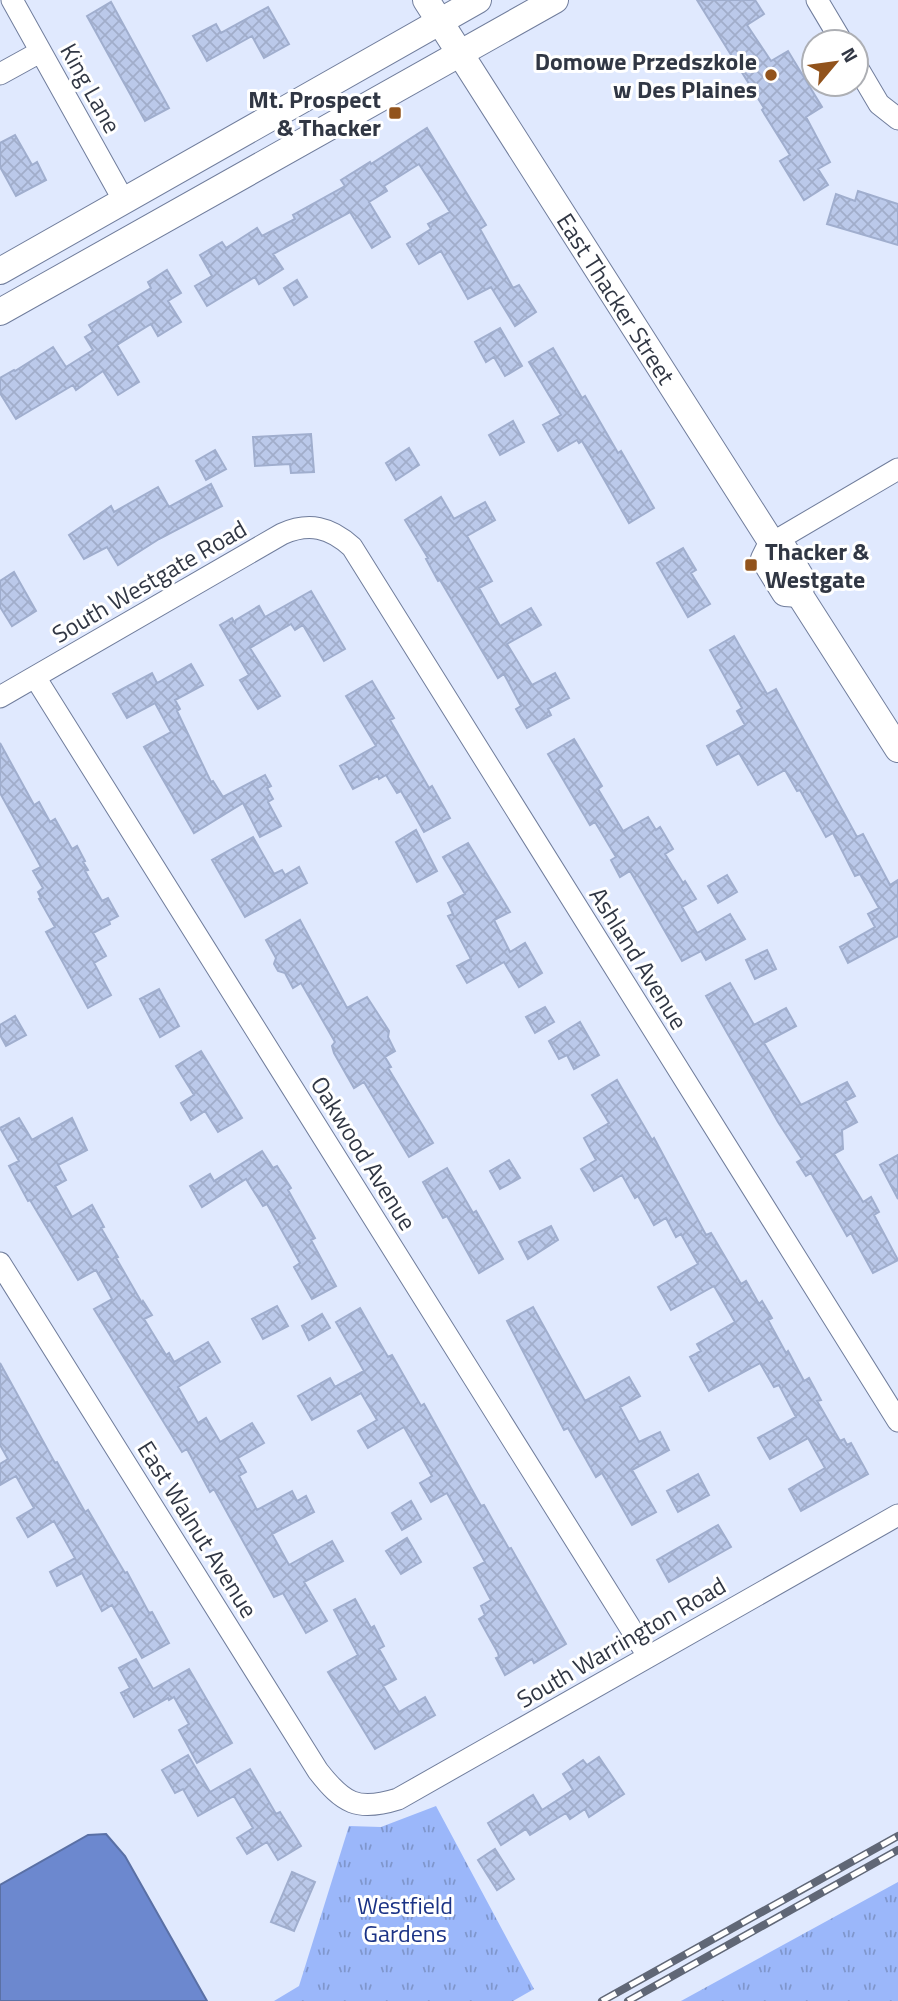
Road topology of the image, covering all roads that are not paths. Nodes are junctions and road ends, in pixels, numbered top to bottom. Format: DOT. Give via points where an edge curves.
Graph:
graph roads {
  1 [pos="12,0"];
  2 [pos="478,0"];
  3 [pos="555,0"];
  4 [pos="817,0"];
  5 [pos="432,11"];
  6 [pos="834,28"];
  7 [pos="40,52"];
  8 [pos="459,53"];
  9 [pos="0,74"];
  10 [pos="870,89"];
  11 [pos="898,119"];
  12 [pos="124,201"];
  13 [pos="0,271"];
  14 [pos="0,312"];
  15 [pos="898,469"];
  16 [pos="328,530"];
  17 [pos="772,542"];
  18 [pos="35,677"];
  19 [pos="0,697"];
  20 [pos="898,748"];
  21 [pos="0,1262"];
  22 [pos="898,1421"];
  23 [pos="898,1515"];
  24 [pos="648,1656"];
  25 [pos="367,1804"];
  1 -- 7 [label="street, King Lane"];
  2 -- 5 [label="main road"];
  3 -- 8 [label="main road"];
  4 -- 6 [label="street"];
  5 -- 8 [label="main road, East Thacker Street"];
  5 -- 12 [label="main road"];
  7 -- 9 [label="street"];
  7 -- 12 [label="street, King Lane"];
  8 -- 14 [label="main road"];
  8 -- 17 [label="main road, East Thacker Street"];
  10 -- 11 [label="street" via="879,104"];
  12 -- 13 [label="main road"];
  15 -- 17 [label="street"];
  16 -- 18 [label="street, South Westgate Road" via="305,527 282,534"];
  16 -- 22 [label="street, Ashland Avenue" via="352,547"];
  17 -- 20 [label="main road, East Thacker Street" via="784,548 803,581 799,593"];
  18 -- 19 [label="street, South Westgate Road"];
  18 -- 24 [label="street, Oakwood Avenue"];
  21 -- 25 [label="street, East Walnut Avenue" via="318,1771 337,1795"];
  23 -- 24 [label="street, South Warrington Road"];
  24 -- 25 [label="street, South Warrington Road" via="398,1798"];
}
